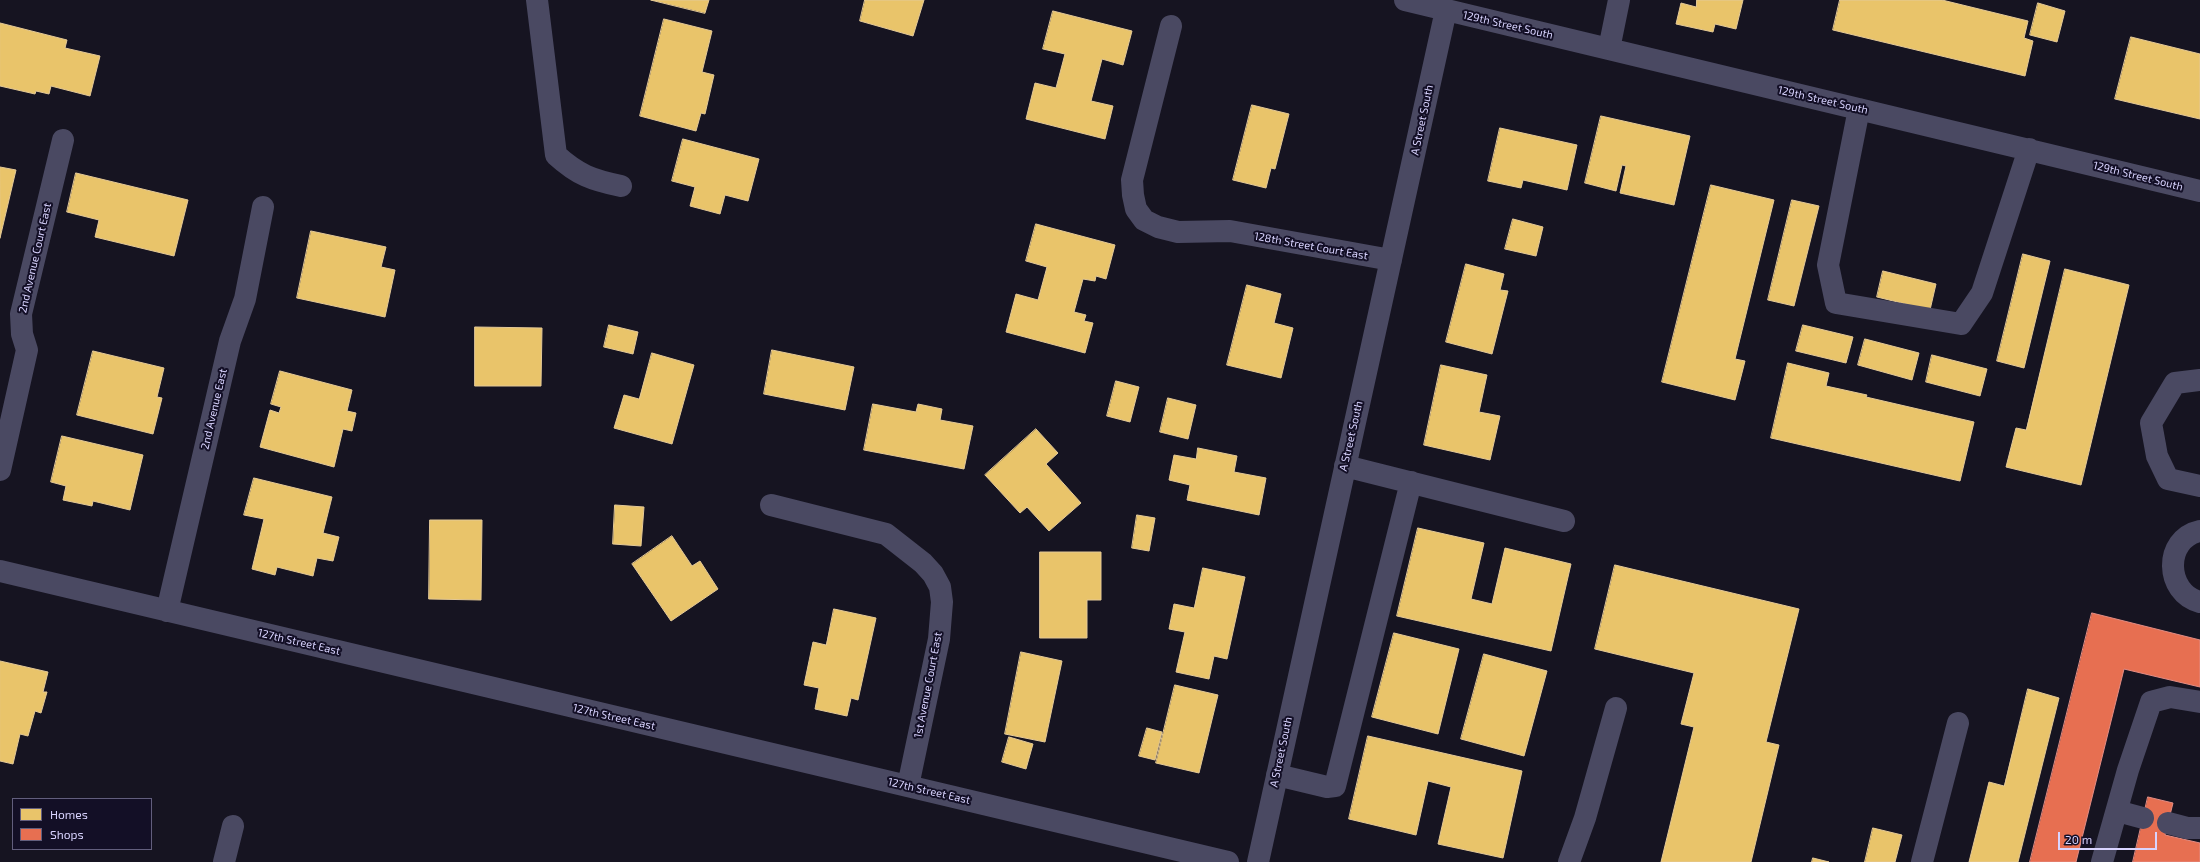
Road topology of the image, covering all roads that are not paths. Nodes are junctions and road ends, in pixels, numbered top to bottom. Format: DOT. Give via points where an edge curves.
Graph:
graph roads {
  1 [pos="538,0"];
  2 [pos="1405,0"];
  3 [pos="1619,0"];
  4 [pos="1446,10"];
  5 [pos="1171,26"];
  6 [pos="1609,49"];
  7 [pos="1859,109"];
  8 [pos="63,140"];
  9 [pos="2029,149"];
  10 [pos="622,186"];
  11 [pos="2200,191"];
  12 [pos="263,207"];
  13 [pos="1391,260"];
  14 [pos="2200,380"];
  15 [pos="1345,466"];
  16 [pos="0,470"];
  17 [pos="1410,482"];
  18 [pos="2200,486"];
  19 [pos="771,505"];
  20 [pos="1564,521"];
  21 [pos="2200,531"];
  22 [pos="0,571"];
  23 [pos="2200,602"];
  24 [pos="167,611"];
  25 [pos="2200,702"];
  26 [pos="1616,708"];
  27 [pos="1958,723"];
  28 [pos="1276,775"];
  29 [pos="908,786"];
  30 [pos="2117,811"];
  31 [pos="2144,818"];
  32 [pos="2168,823"];
  33 [pos="232,826"];
  34 [pos="2200,828"];
  35 [pos="224,862"];
  36 [pos="1228,862"];
  37 [pos="1258,862"];
  38 [pos="1569,862"];
  39 [pos="1922,862"];
  40 [pos="2102,862"];
  1 -- 10 [label="street" via="556,155 573,170 597,181"];
  2 -- 4 [label="street, 129th Street South"];
  3 -- 6 [label="street"];
  4 -- 6 [label="street, 129th Street South"];
  4 -- 13 [label="street, A Street South"];
  5 -- 13 [label="street, 128th Street Court East" via="1132,180 1132,195 1136,209 1144,220 1158,228 1178,232 1230,231"];
  6 -- 7 [label="street, 129th Street South"];
  7 -- 9 [label="street, 129th Street South"];
  7 -- 9 [label="street" via="1828,266 1836,303 1961,324 1982,293"];
  8 -- 16 [label="street, 2nd Avenue Court East" via="21,314 22,334 27,350"];
  9 -- 11 [label="street, 129th Street South"];
  12 -- 24 [label="street, 2nd Avenue East" via="245,299 230,341"];
  13 -- 15 [label="street, A Street South"];
  14 -- 18 [label="street" via="2175,383 2151,423 2156,456 2168,479"];
  15 -- 17 [label="street"];
  15 -- 28 [label="street, A Street South"];
  17 -- 20 [label="street"];
  17 -- 28 [label="street" via="1335,786"];
  19 -- 29 [label="street, 1st Avenue Court East" via="886,534 923,563 940,587 942,602 939,639"];
  21 -- 23 [label="street" via="2185,538 2172,560 2172,570 2180,589 2187,596"];
  22 -- 24 [label="street, 127th Street East"];
  24 -- 29 [label="street, 127th Street East"];
  25 -- 30 [label="street" via="2170,697 2151,702"];
  26 -- 38 [label="street" via="1585,818"];
  27 -- 39 [label="street"];
  28 -- 37 [label="street, A Street South"];
  29 -- 36 [label="street, 127th Street East"];
  30 -- 31 [label="street"];
  30 -- 40 [label="street"];
  32 -- 34 [label="street" via="2187,828"];
  33 -- 35 [label="street"];
}
